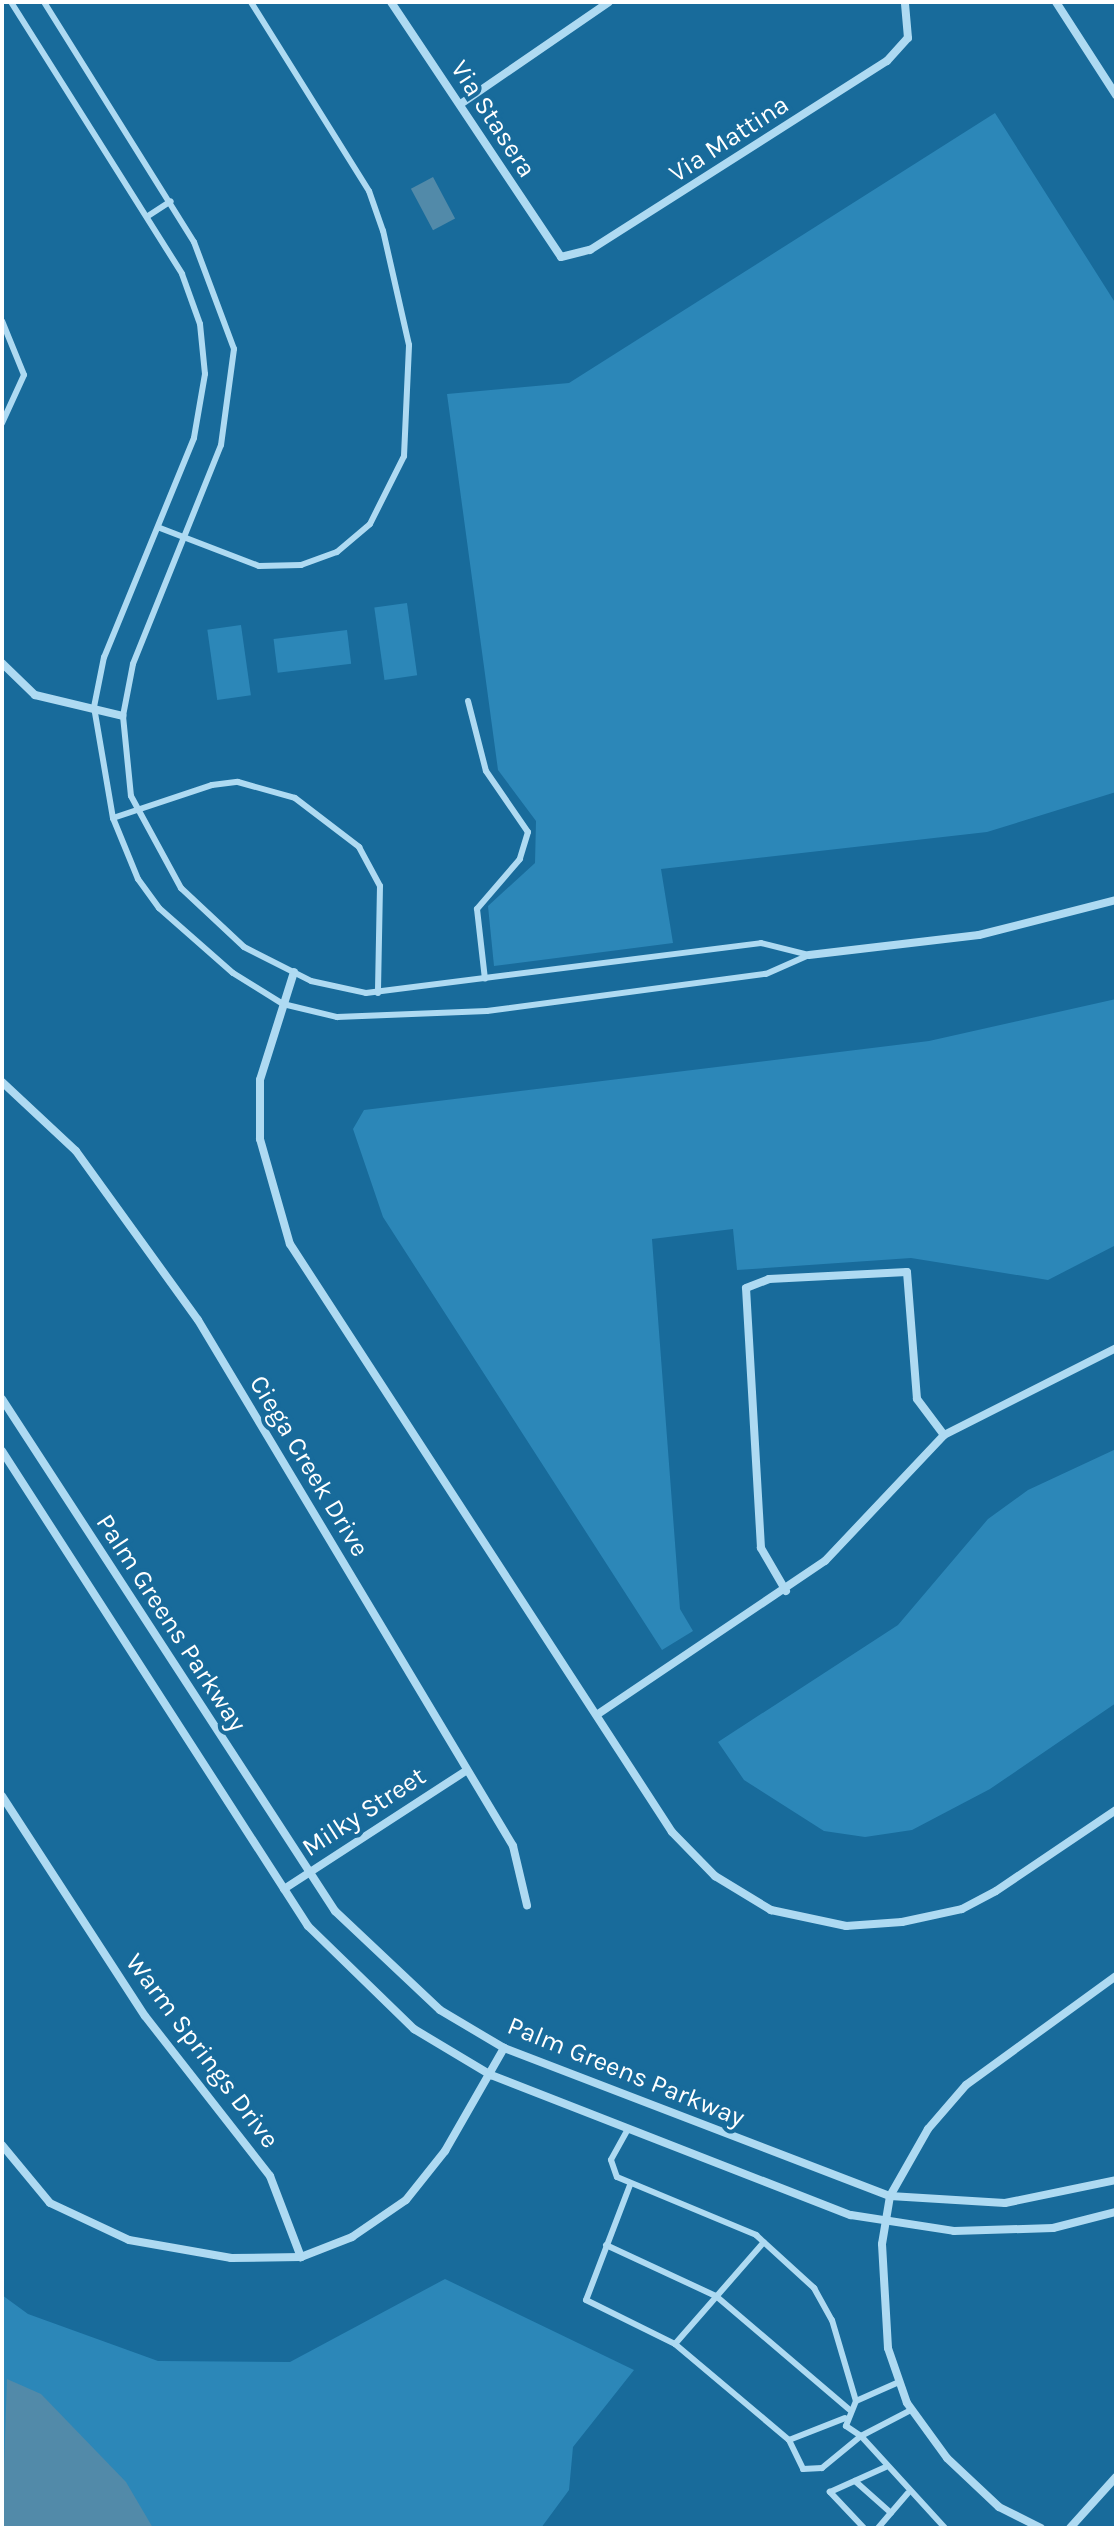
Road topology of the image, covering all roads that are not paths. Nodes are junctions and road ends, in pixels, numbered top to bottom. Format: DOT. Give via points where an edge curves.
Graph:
graph roads {
  1 [pos="11,2"];
  2 [pos="44,2"];
  3 [pos="251,2"];
  4 [pos="391,2"];
  5 [pos="609,2"];
  6 [pos="905,2"];
  7 [pos="1056,2"];
  8 [pos="1116,95"];
  9 [pos="462,103"];
  10 [pos="171,201"];
  11 [pos="148,216"];
  12 [pos="561,257"];
  13 [pos="2,321"];
  14 [pos="2,423"];
  15 [pos="160,528"];
  16 [pos="184,538"];
  17 [pos="2,663"];
  18 [pos="468,701"];
  19 [pos="94,707"];
  20 [pos="123,716"];
  21 [pos="137,809"];
  22 [pos="113,818"];
  23 [pos="1116,900"];
  24 [pos="809,955"];
  25 [pos="294,972"];
  26 [pos="485,979"];
  27 [pos="378,993"];
  28 [pos="283,1004"];
  29 [pos="2,1082"];
  30 [pos="1116,1348"];
  31 [pos="2,1399"];
  32 [pos="944,1435"];
  33 [pos="2,1451"];
  34 [pos="786,1591"];
  35 [pos="598,1714"];
  36 [pos="467,1770"];
  37 [pos="2,1796"];
  38 [pos="1116,1810"];
  39 [pos="308,1872"];
  40 [pos="284,1889"];
  41 [pos="527,1905"];
  42 [pos="1116,1976"];
  43 [pos="504,2048"];
  44 [pos="491,2075"];
  45 [pos="628,2129"];
  46 [pos="2,2145"];
  47 [pos="1116,2180"];
  48 [pos="630,2185"];
  49 [pos="890,2196"];
  50 [pos="1116,2212"];
  51 [pos="886,2221"];
  52 [pos="764,2242"];
  53 [pos="606,2245"];
  54 [pos="301,2257"];
  55 [pos="716,2296"];
  56 [pos="675,2344"];
  57 [pos="899,2382"];
  58 [pos="856,2401"];
  59 [pos="849,2409"];
  60 [pos="911,2410"];
  61 [pos="845,2418"];
  62 [pos="861,2436"];
  63 [pos="789,2440"];
  64 [pos="886,2467"];
  65 [pos="1116,2477"];
  66 [pos="855,2481"];
  67 [pos="908,2493"];
  68 [pos="891,2513"];
  69 [pos="864,2528"];
  70 [pos="878,2528"];
  71 [pos="945,2528"];
  72 [pos="1041,2528"];
  73 [pos="1070,2528"];
  1 -- 11 [label="lane"];
  2 -- 10 [label="lane"];
  3 -- 16 [label="lane" via="369,191 402,289 410,408 389,493 370,524 337,552 301,565 259,566"];
  4 -- 9 [label="street, Via Stasera"];
  5 -- 9 [label="street"];
  6 -- 12 [label="street, Via Mattina" via="908,38 887,61 590,250"];
  7 -- 8 [label="street"];
  9 -- 12 [label="street, Via Stasera"];
  10 -- 11 [label="lane"];
  10 -- 16 [label="lane" via="222,301 234,349 221,445"];
  11 -- 15 [label="lane" via="200,324 205,374 194,438"];
  13 -- 14 [label="lane" via="24,375"];
  15 -- 16 [label="lane"];
  15 -- 19 [label="lane" via="104,657"];
  16 -- 20 [label="lane" via="133,664"];
  17 -- 19 [label="street" via="35,695"];
  18 -- 26 [label="lane" via="486,771 528,832 520,859 477,909"];
  19 -- 20 [label="street"];
  19 -- 22 [label="lane"];
  20 -- 21 [label="lane"];
  21 -- 22 [label="lane"];
  21 -- 25 [label="lane" via="181,888 211,920"];
  21 -- 27 [label="lane" via="238,782 295,798 337,826 359,847 383,894"];
  22 -- 28 [label="lane" via="138,879 159,908 233,973"];
  23 -- 24 [label="street" via="979,935"];
  24 -- 26 [label="lane" via="761,943"];
  24 -- 28 [label="lane" via="766,974 405,1020 337,1017"];
  25 -- 27 [label="lane"];
  25 -- 28 [label="street"];
  26 -- 27 [label="lane"];
  28 -- 35 [label="street" via="260,1080 260,1139 290,1244"];
  29 -- 36 [label="street, Ciega Creek Drive" via="76,1151 138,1229"];
  30 -- 32 [label="street"];
  31 -- 39 [label="street, Palm Greens Parkway"];
  32 -- 34 [label="street" via="825,1561"];
  32 -- 34 [label="street" via="917,1399 907,1272 769,1279 746,1288 761,1548"];
  33 -- 40 [label="street, Palm Greens Parkway"];
  34 -- 35 [label="street"];
  35 -- 38 [label="street" via="672,1832 715,1876 771,1910 846,1926 962,1909"];
  36 -- 39 [label="street, Milky Street"];
  36 -- 41 [label="street, Ciega Creek Drive" via="513,1846"];
  37 -- 54 [label="street, Warm Springs Drive" via="145,2016 270,2176"];
  39 -- 40 [label="street, Milky Street"];
  39 -- 43 [label="street, Palm Greens Parkway" via="384,1963 440,2010"];
  40 -- 44 [label="street, Palm Greens Parkway" via="352,1975 414,2029"];
  42 -- 49 [label="street" via="1020,2038 966,2085 928,2129"];
  43 -- 44 [label="street"];
  43 -- 49 [label="street, Palm Greens Parkway"];
  44 -- 45 [label="street, Palm Greens Parkway"];
  44 -- 54 [label="street" via="406,2200 352,2237"];
  45 -- 48 [label="lane" via="611,2160"];
  45 -- 51 [label="street, Palm Greens Parkway" via="851,2215"];
  46 -- 54 [label="street" via="50,2203 129,2240 231,2258"];
  47 -- 49 [label="street, Palm Greens Parkway" via="1005,2203"];
  48 -- 52 [label="lane"];
  48 -- 53 [label="lane"];
  49 -- 51 [label="street"];
  50 -- 51 [label="street, Palm Greens Parkway" via="1053,2228 954,2231"];
  51 -- 57 [label="street" via="881,2285"];
  52 -- 55 [label="lane"];
  52 -- 58 [label="lane" via="823,2304"];
  53 -- 55 [label="lane"];
  53 -- 56 [label="lane" via="586,2300"];
  55 -- 56 [label="lane"];
  55 -- 59 [label="lane"];
  56 -- 63 [label="lane"];
  57 -- 58 [label="lane"];
  57 -- 60 [label="street"];
  58 -- 59 [label="lane"];
  59 -- 61 [label="lane"];
  60 -- 62 [label="lane"];
  60 -- 72 [label="street" via="947,2458 999,2507"];
  61 -- 62 [label="lane"];
  61 -- 63 [label="lane"];
  62 -- 63 [label="lane" via="811,2471 797,2464"];
  62 -- 64 [label="lane"];
  64 -- 66 [label="lane"];
  64 -- 67 [label="lane"];
  65 -- 73 [label="street"];
  66 -- 68 [label="lane"];
  66 -- 69 [label="lane" via="829,2494"];
  67 -- 68 [label="lane"];
  67 -- 71 [label="lane"];
  68 -- 70 [label="lane"];
}
